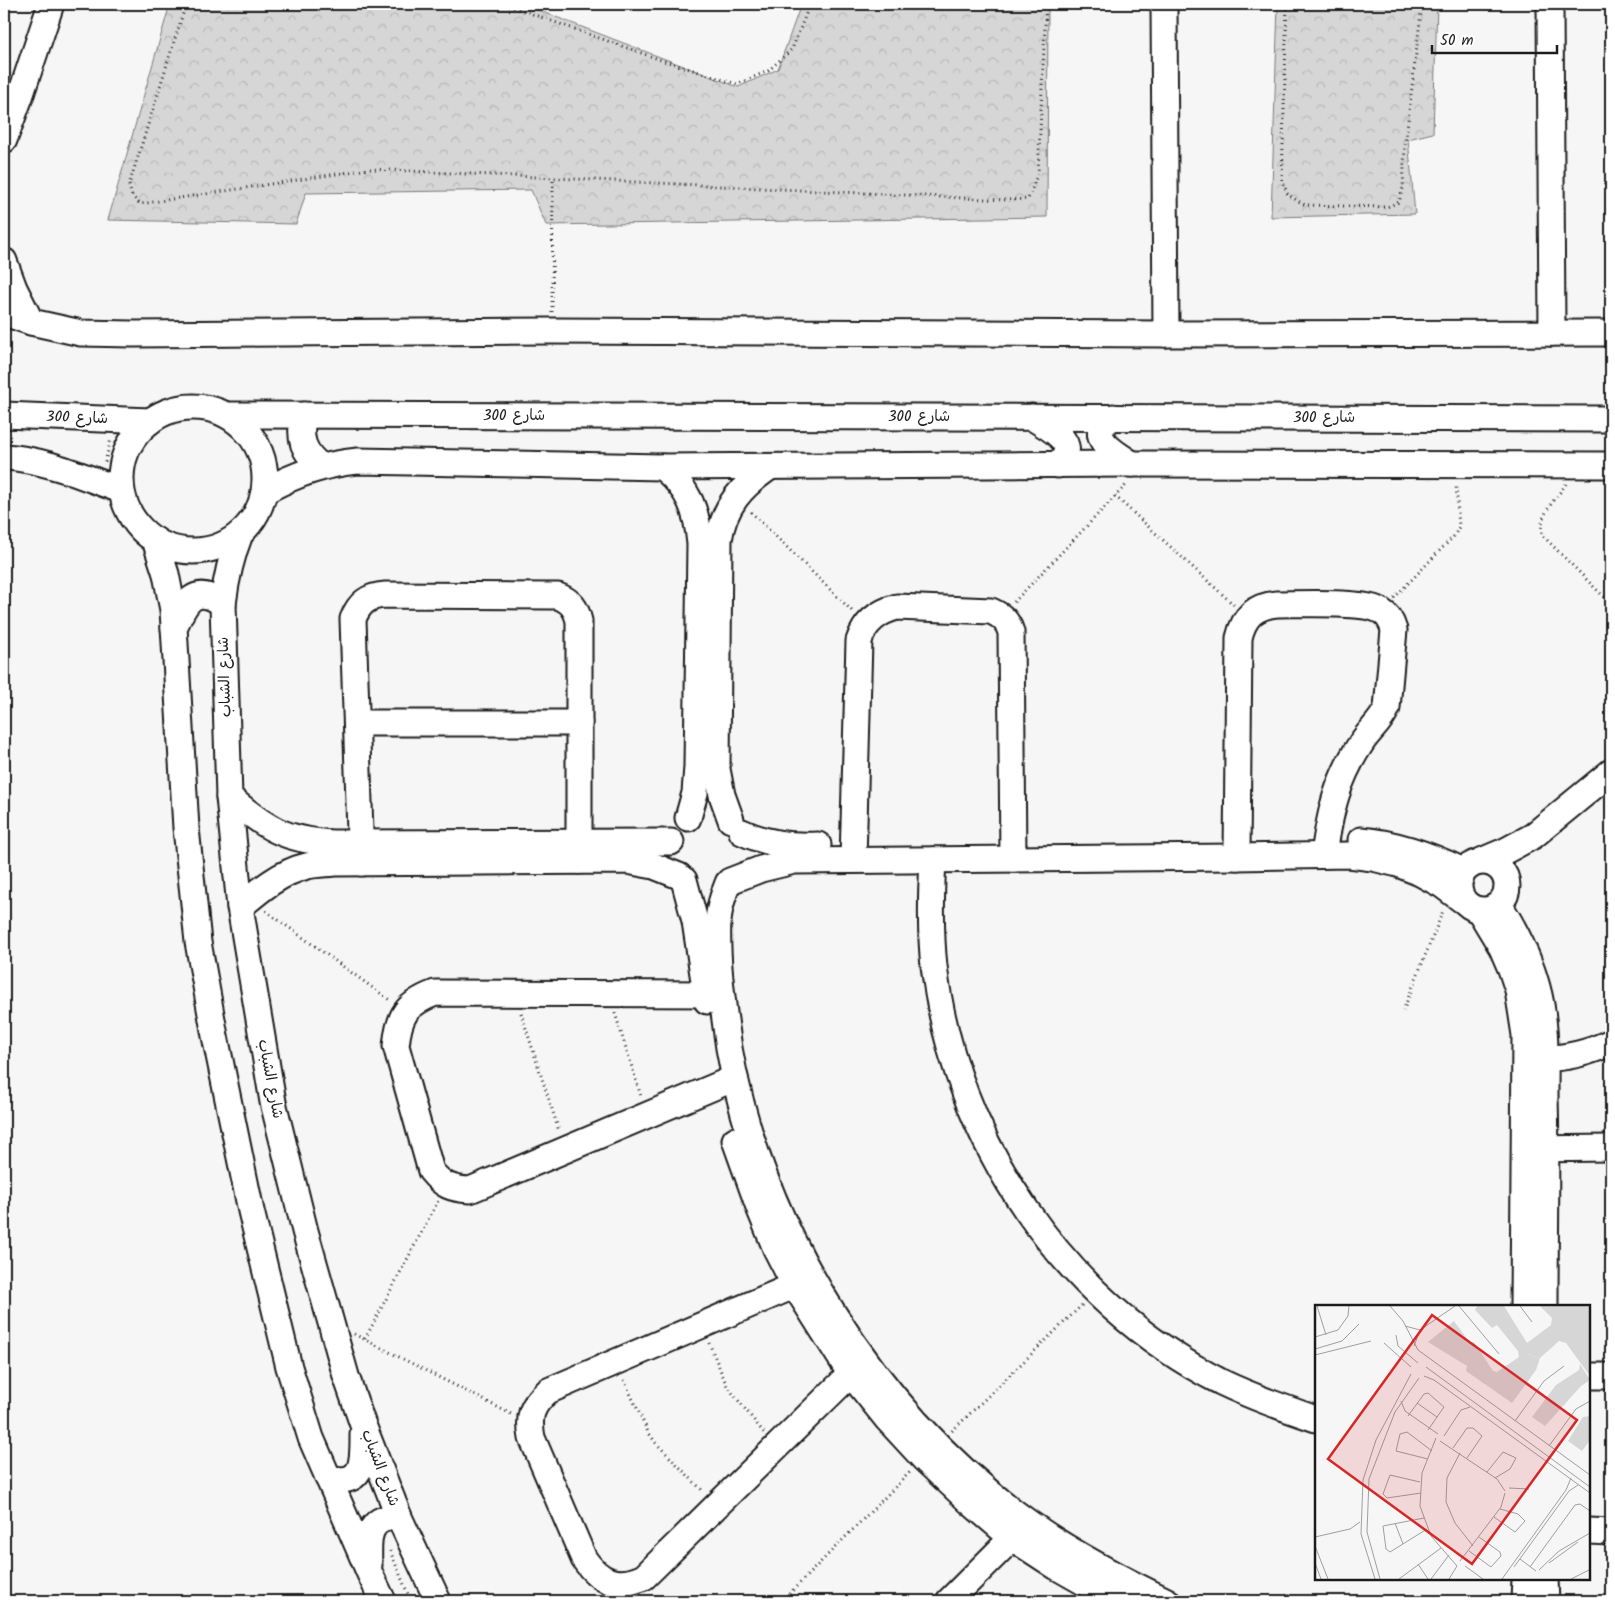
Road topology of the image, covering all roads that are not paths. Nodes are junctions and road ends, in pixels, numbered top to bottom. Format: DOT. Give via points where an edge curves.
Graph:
graph roads {
  1 [pos="51,4"];
  2 [pos="1164,4"];
  3 [pos="1550,4"];
  4 [pos="4,140"];
  5 [pos="4,261"];
  6 [pos="4,313"];
  7 [pos="31,322"];
  8 [pos="1552,333"];
  9 [pos="1611,333"];
  10 [pos="1166,334"];
  11 [pos="4,415"];
  12 [pos="227,415"];
  13 [pos="304,415"];
  14 [pos="1032,417"];
  15 [pos="1113,417"];
  16 [pos="1611,419"];
  17 [pos="150,421"];
  18 [pos="4,457"];
  19 [pos="1139,464"];
  20 [pos="1058,465"];
  21 [pos="1611,466"];
  22 [pos="322,467"];
  23 [pos="662,467"];
  24 [pos="770,467"];
  25 [pos="122,490"];
  26 [pos="265,491"];
  27 [pos="732,504"];
  28 [pos="694,510"];
  29 [pos="240,534"];
  30 [pos="155,540"];
  31 [pos="223,604"];
  32 [pos="174,628"];
  33 [pos="356,723"];
  34 [pos="579,723"];
  35 [pos="1611,772"];
  36 [pos="229,797"];
  37 [pos="688,818"];
  38 [pos="737,826"];
  39 [pos="1532,836"];
  40 [pos="671,842"];
  41 [pos="1325,847"];
  42 [pos="1237,849"];
  43 [pos="1013,851"];
  44 [pos="579,852"];
  45 [pos="360,853"];
  46 [pos="853,853"];
  47 [pos="933,860"];
  48 [pos="682,878"];
  49 [pos="729,882"];
  50 [pos="1477,889"];
  51 [pos="245,903"];
  52 [pos="714,994"];
  53 [pos="1611,1042"];
  54 [pos="1535,1059"];
  55 [pos="727,1081"];
  56 [pos="1611,1148"];
  57 [pos="1536,1149"];
  58 [pos="804,1282"];
  59 [pos="1523,1305"];
  60 [pos="1544,1305"];
  61 [pos="858,1366"];
  62 [pos="1590,1376"];
  63 [pos="1611,1376"];
  64 [pos="1315,1419"];
  65 [pos="362,1425"];
  66 [pos="328,1478"];
  67 [pos="399,1517"];
  68 [pos="1019,1530"];
  69 [pos="1590,1532"];
  70 [pos="1611,1532"];
  71 [pos="370,1574"];
  72 [pos="1525,1580"];
  73 [pos="1545,1580"];
  74 [pos="1107,1593"];
  75 [pos="383,1601"];
  76 [pos="438,1601"];
  77 [pos="949,1601"];
  78 [pos="1167,1601"];
  79 [pos="1524,1601"];
  80 [pos="1546,1601"];
  1 -- 4 [label="street"];
  2 -- 10 [label="street"];
  3 -- 8 [label="street"];
  5 -- 7 [label="street"];
  6 -- 7 [label="street"];
  7 -- 10 [label="street" via="81,333 132,334 552,331"];
  8 -- 9 [label="street"];
  8 -- 10 [label="street"];
  11 -- 17 [label="street, شارع 300"];
  12 -- 13 [label="street, شارع 300"];
  12 -- 17 [label="street" via="196,406 164,413"];
  12 -- 26 [label="street" via="253,438 261,454"];
  13 -- 14 [label="street, شارع 300"];
  13 -- 22 [label="street" via="302,439 312,460"];
  14 -- 15 [label="street, شارع 300"];
  14 -- 20 [label="street" via="1066,443 1066,455"];
  15 -- 16 [label="street, شارع 300"];
  15 -- 19 [label="street" via="1102,427 1100,435 1103,442 1107,448"];
  17 -- 25 [label="street" via="126,452 121,470"];
  18 -- 25 [label="street" via="66,469"];
  19 -- 20 [label="street"];
  19 -- 21 [label="street"];
  20 -- 24 [label="street"];
  22 -- 23 [label="street" via="358,461"];
  22 -- 26 [label="street" via="289,478"];
  23 -- 24 [label="street"];
  23 -- 28 [label="street" via="681,486"];
  24 -- 27 [label="street" via="751,480"];
  25 -- 30 [label="street" via="133,519"];
  26 -- 29 [label="street" via="252,521"];
  27 -- 28 [label="street" via="702,506"];
  27 -- 38 [label="street" via="721,524 719,540 717,769 722,795"];
  28 -- 37 [label="street" via="700,544 698,767"];
  29 -- 30 [label="street" via="207,550 171,548"];
  29 -- 31 [label="street, شارع الشباب" via="231,556"];
  30 -- 32 [label="street" via="169,586"];
  31 -- 32 [label="street" via="206,595 196,595 184,607"];
  31 -- 36 [label="street, شارع الشباب"];
  32 -- 66 [label="street" via="186,828 198,942 215,1036 251,1211 290,1367 311,1438"];
  33 -- 34 [label="street"];
  33 -- 34 [label="street" via="354,619 357,609 374,596 395,595 558,596 566,599 578,612 579,621"];
  33 -- 45 [label="street"];
  34 -- 44 [label="street"];
  35 -- 39 [label="street"];
  36 -- 45 [label="street" via="268,827 288,836 310,842 333,843"];
  36 -- 51 [label="street, شارع الشباب"];
  37 -- 38 [label="street" via="705,812 723,815"];
  37 -- 40 [label="street" via="674,833"];
  38 -- 46 [label="street" via="761,840"];
  38 -- 49 [label="street" via="745,841 745,859 742,868"];
  39 -- 50 [label="street" via="1507,850"];
  39 -- 50 [label="street" via="1518,862"];
  40 -- 44 [label="street"];
  40 -- 48 [label="street" via="671,860"];
  41 -- 42 [label="street"];
  41 -- 42 [label="street" via="1335,796 1347,767 1388,708 1394,630 1381,610 1372,606 1266,605 1247,617 1239,638"];
  41 -- 50 [label="street" via="1350,839 1420,852"];
  42 -- 43 [label="street"];
  43 -- 46 [label="street"];
  43 -- 46 [label="street" via="1011,632 1008,622 991,611 896,607 872,618 858,640"];
  43 -- 47 [label="street"];
  44 -- 45 [label="street"];
  44 -- 48 [label="street" via="654,866"];
  45 -- 51 [label="street" via="283,874"];
  46 -- 47 [label="street"];
  46 -- 49 [label="street" via="794,861 761,869"];
  47 -- 64 [label="street" via="934,965 942,1017 974,1118 997,1165 1025,1210 1095,1292 1176,1355 1221,1382"];
  48 -- 49 [label="street" via="701,888"];
  48 -- 52 [label="street"];
  49 -- 52 [label="street" via="721,901 718,921"];
  50 -- 54 [label="street" via="1522,944 1535,981 1542,1012"];
  51 -- 65 [label="street, شارع الشباب" via="273,1102 305,1231"];
  52 -- 55 [label="street"];
  52 -- 55 [label="street" via="435,993 419,1000 405,1012 397,1028 396,1046 431,1171 446,1185 458,1189 470,1190"];
  53 -- 54 [label="street" via="1567,1057"];
  54 -- 57 [label="street"];
  55 -- 58 [label="street"];
  56 -- 57 [label="street"];
  57 -- 59 [label="street"];
  57 -- 60 [label="street"];
  58 -- 61 [label="street"];
  58 -- 61 [label="street" via="548,1391 538,1400 532,1411 532,1438 592,1571 605,1580 621,1583 644,1577"];
  61 -- 68 [label="street" via="968,1474"];
  62 -- 63 [label="street"];
  65 -- 66 [label="street" via="363,1461 359,1471 350,1478"];
  65 -- 67 [label="street, شارع الشباب"];
  66 -- 71 [label="street"];
  67 -- 71 [label="street" via="382,1520 370,1533"];
  67 -- 76 [label="street, شارع الشباب"];
  68 -- 74 [label="street" via="1068,1549"];
  68 -- 77 [label="street"];
  69 -- 70 [label="street"];
  71 -- 75 [label="street"];
  72 -- 79 [label="street"];
  73 -- 80 [label="street"];
  74 -- 78 [label="street"];
}
